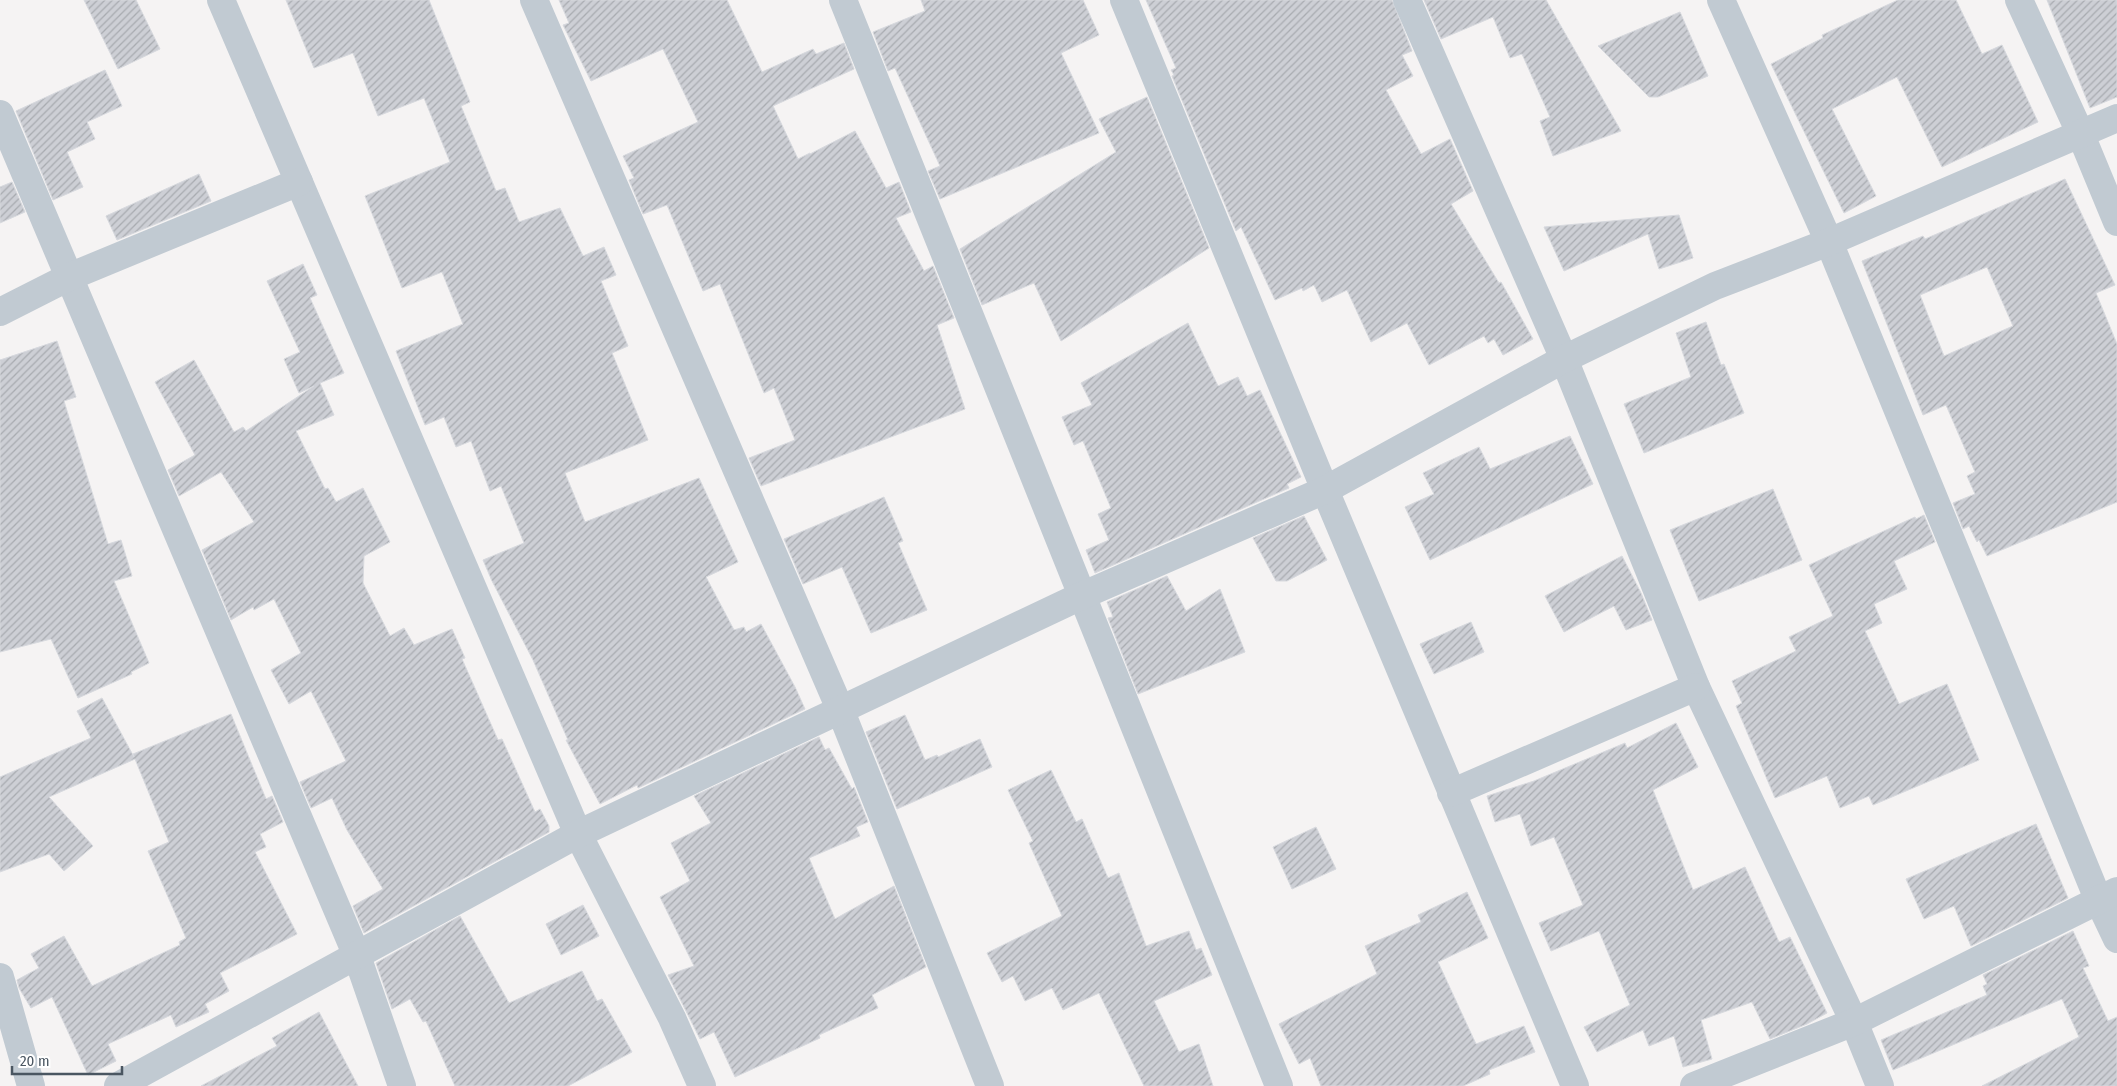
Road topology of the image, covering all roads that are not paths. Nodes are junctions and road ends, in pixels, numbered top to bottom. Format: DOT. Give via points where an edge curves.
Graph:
graph roads {
  1 [pos="221,0"];
  2 [pos="534,0"];
  3 [pos="844,0"];
  4 [pos="1124,0"];
  5 [pos="1407,0"];
  6 [pos="1720,0"];
  7 [pos="2019,0"];
  8 [pos="0,114"];
  9 [pos="2117,118"];
  10 [pos="2081,135"];
  11 [pos="299,182"];
  12 [pos="2117,222"];
  13 [pos="1829,242"];
  14 [pos="69,277"];
  15 [pos="0,312"];
  16 [pos="1564,359"];
  17 [pos="1325,490"];
  18 [pos="1081,596"];
  19 [pos="1696,687"];
  20 [pos="840,709"];
  21 [pos="1451,793"];
  22 [pos="578,834"];
  23 [pos="2108,895"];
  24 [pos="2117,939"];
  25 [pos="357,956"];
  26 [pos="0,977"];
  27 [pos="1854,1022"];
  28 [pos="31,1086"];
  29 [pos="118,1086"];
  30 [pos="402,1086"];
  31 [pos="702,1086"];
  32 [pos="990,1086"];
  33 [pos="1279,1086"];
  34 [pos="1575,1086"];
  35 [pos="1694,1086"];
  36 [pos="1880,1086"];
  1 -- 11 [label="street"];
  2 -- 20 [label="street"];
  3 -- 18 [label="street"];
  4 -- 17 [label="street"];
  5 -- 16 [label="street"];
  6 -- 13 [label="street"];
  7 -- 10 [label="street"];
  8 -- 14 [label="street"];
  9 -- 10 [label="street"];
  10 -- 12 [label="street"];
  10 -- 13 [label="street"];
  11 -- 14 [label="street"];
  11 -- 22 [label="street"];
  13 -- 16 [label="street" via="1715,286"];
  13 -- 23 [label="street"];
  14 -- 15 [label="street"];
  14 -- 25 [label="street"];
  16 -- 17 [label="street"];
  16 -- 19 [label="street"];
  17 -- 18 [label="street"];
  17 -- 21 [label="street"];
  18 -- 20 [label="street"];
  18 -- 33 [label="street"];
  19 -- 21 [label="street"];
  19 -- 27 [label="street"];
  20 -- 22 [label="street"];
  20 -- 32 [label="street"];
  21 -- 34 [label="street"];
  22 -- 25 [label="street"];
  22 -- 31 [label="street" via="672,1018"];
  23 -- 24 [label="street"];
  23 -- 27 [label="street"];
  25 -- 29 [label="street"];
  25 -- 30 [label="street"];
  26 -- 28 [label="street"];
  27 -- 35 [label="street"];
  27 -- 36 [label="street"];
}
